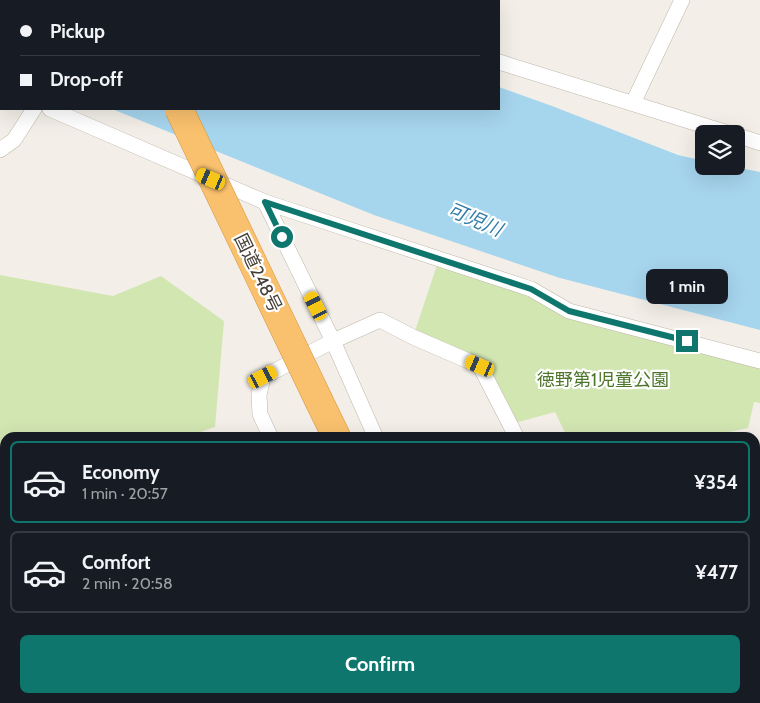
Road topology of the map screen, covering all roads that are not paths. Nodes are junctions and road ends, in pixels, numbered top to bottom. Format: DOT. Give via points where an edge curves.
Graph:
graph roads {
  1 [pos="682,0"];
  2 [pos="500,62"];
  3 [pos="634,103"];
  4 [pos="33,110"];
  5 [pos="52,110"];
  6 [pos="179,110"];
  7 [pos="703,125"];
  8 [pos="745,138"];
  9 [pos="760,143"];
  10 [pos="0,150"];
  11 [pos="265,202"];
  12 [pos="333,341"];
  13 [pos="760,361"];
  14 [pos="269,432"];
  15 [pos="334,432"];
  16 [pos="373,432"];
  17 [pos="514,432"];
  1 -- 3 [label="street"];
  2 -- 3 [label="street"];
  3 -- 7 [label="street"];
  4 -- 10 [label="street" via="14,140"];
  5 -- 11 [label="street"];
  6 -- 15 [label="highway, 国道248号, bridge"];
  8 -- 9 [label="street"];
  11 -- 12 [label="street"];
  11 -- 13 [label="street" via="531,289 569,311"];
  12 -- 14 [label="street" via="263,377 259,395 260,414"];
  12 -- 16 [label="street"];
  12 -- 17 [label="street" via="380,320 480,366"];
}
